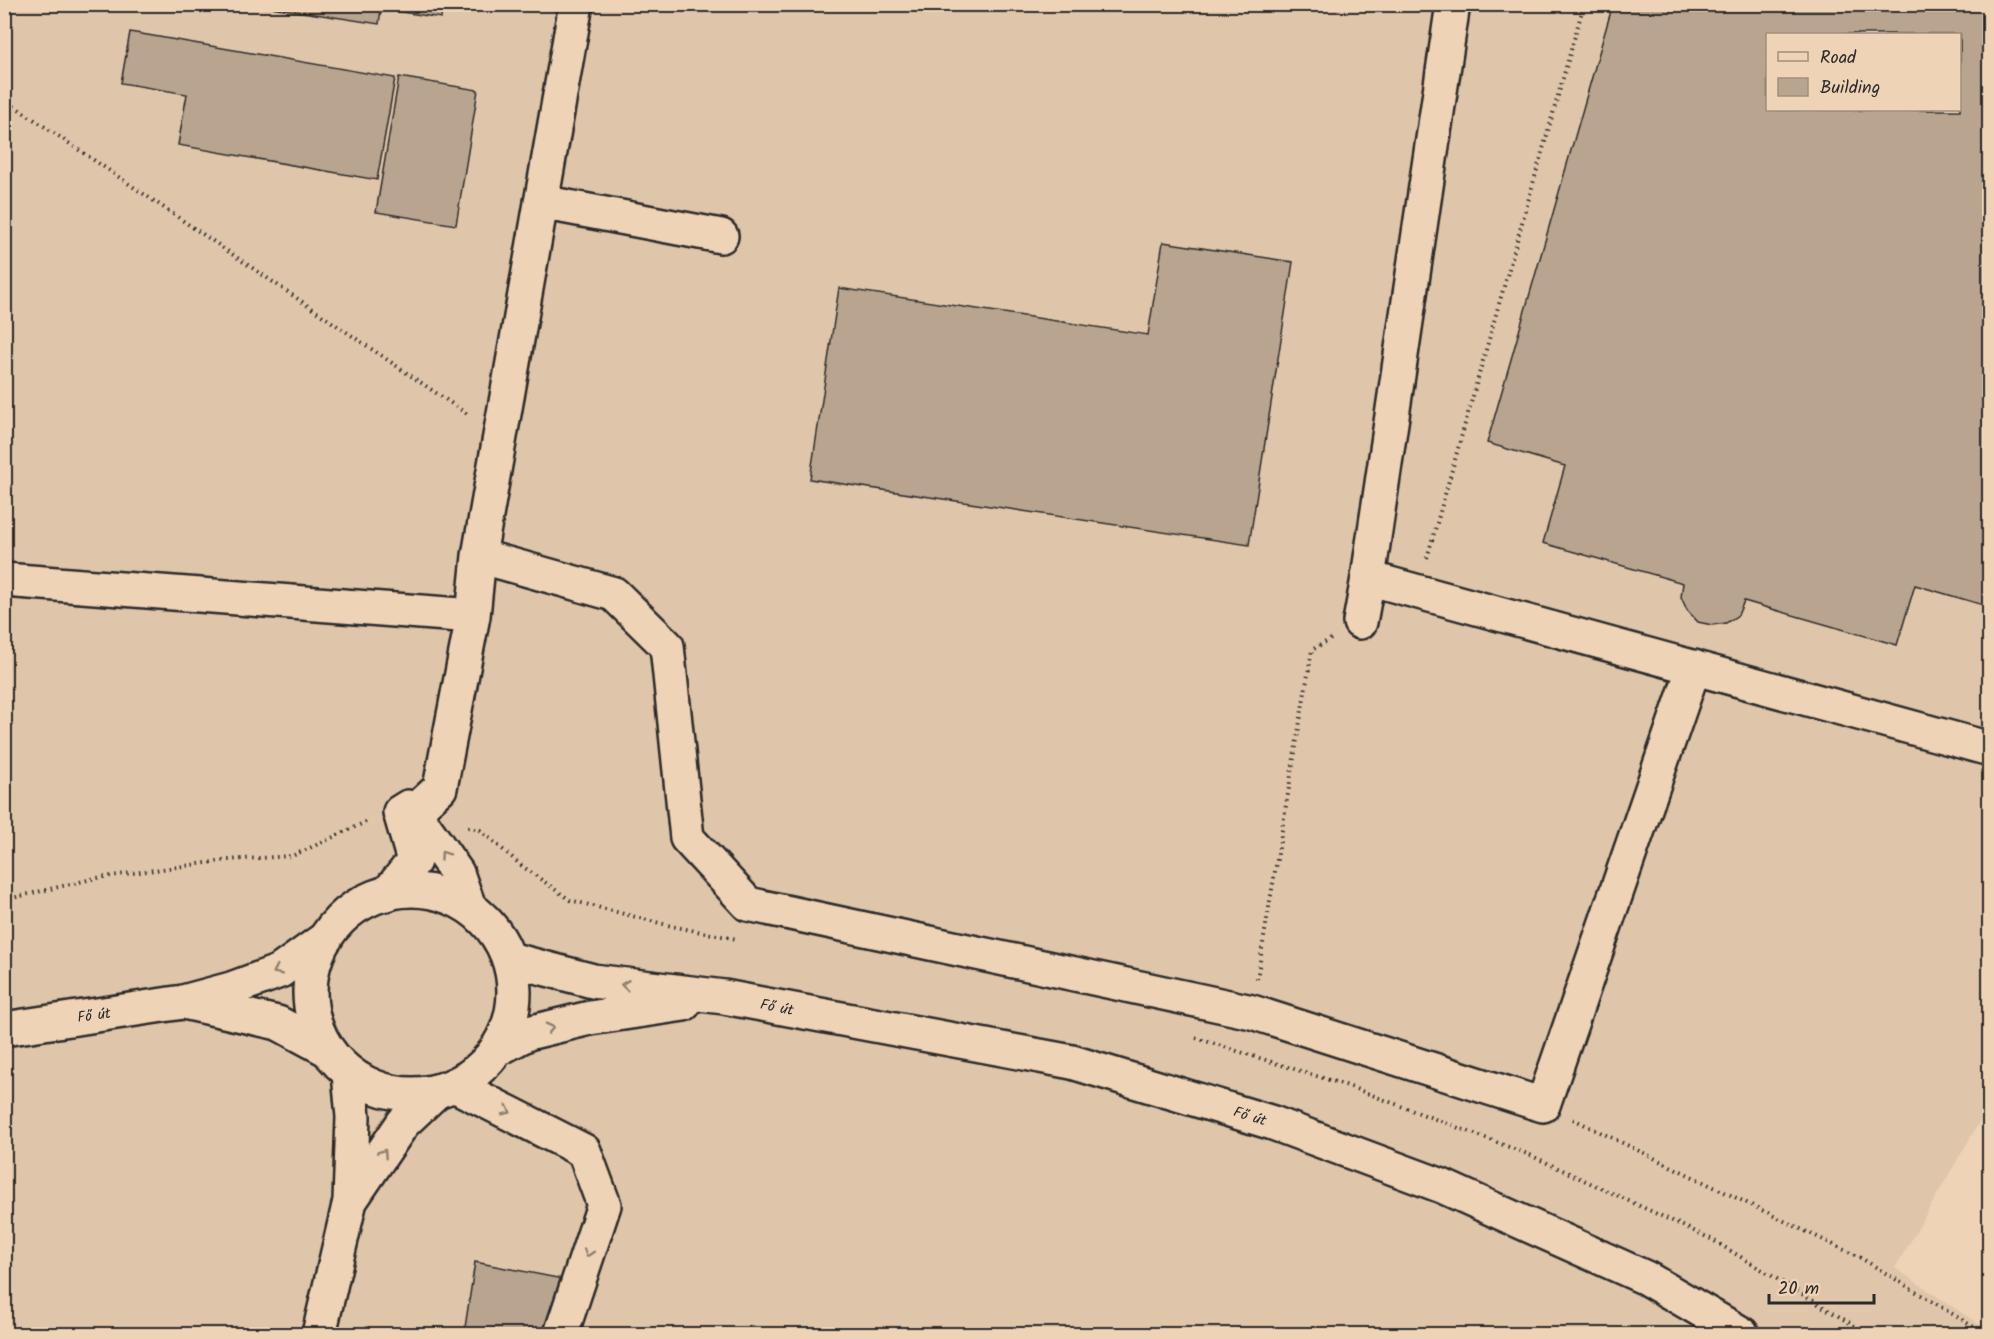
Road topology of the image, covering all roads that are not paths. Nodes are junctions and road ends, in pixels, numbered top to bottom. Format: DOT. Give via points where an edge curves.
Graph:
graph roads {
  1 [pos="576,4"];
  2 [pos="1453,4"];
  3 [pos="541,202"];
  4 [pos="721,236"];
  5 [pos="478,556"];
  6 [pos="1368,578"];
  7 [pos="4,580"];
  8 [pos="473,616"];
  9 [pos="1360,622"];
  10 [pos="1694,667"];
  11 [pos="1989,749"];
  12 [pos="440,788"];
  13 [pos="387,894"];
  14 [pos="469,908"];
  15 [pos="326,938"];
  16 [pos="509,959"];
  17 [pos="724,997"];
  18 [pos="183,1002"];
  19 [pos="4,1029"];
  20 [pos="496,1050"];
  21 [pos="339,1061"];
  22 [pos="446,1088"];
  23 [pos="350,1201"];
  24 [pos="319,1335"];
  25 [pos="561,1335"];
  26 [pos="1742,1335"];
  1 -- 3 [label="main road"];
  2 -- 6 [label="main road"];
  3 -- 4 [label="main road"];
  3 -- 5 [label="main road"];
  5 -- 8 [label="main road"];
  5 -- 10 [label="main road" via="614,594 667,646 687,838 748,904 1252,1012 1543,1105"];
  6 -- 9 [label="main road"];
  6 -- 10 [label="main road"];
  7 -- 8 [label="main road"];
  8 -- 12 [label="main road"];
  10 -- 11 [label="main road"];
  12 -- 13 [label="main road" via="400,812 414,861"];
  14 -- 12 [label="main road, one-way" via="457,873 414,812"];
  13 -- 14 [label="main road" via="421,891"];
  13 -- 15 [label="main road" via="352,910"];
  14 -- 16 [label="main road" via="493,930"];
  15 -- 18 [label="main road, Fő út, one-way" via="280,971"];
  15 -- 21 [label="main road" via="311,986 314,1020 320,1036"];
  17 -- 16 [label="main road, Fő út, one-way" via="592,981"];
  16 -- 20 [label="main road" via="514,997 505,1034"];
  20 -- 17 [label="main road, Fő út, one-way" via="528,1033 590,1018"];
  17 -- 26 [label="main road, Fő út" via="1072,1062 1273,1123 1432,1182 1646,1278"];
  18 -- 19 [label="main road, Fő út"];
  18 -- 21 [label="main road, Fő út" via="278,1023"];
  20 -- 22 [label="main road" via="471,1076"];
  21 -- 22 [label="main road" via="373,1086 400,1094"];
  21 -- 23 [label="main road" via="353,1117"];
  23 -- 22 [label="main road, one-way" via="403,1123"];
  22 -- 25 [label="main road, one-way" via="584,1151 604,1205"];
  23 -- 24 [label="main road"];
}
